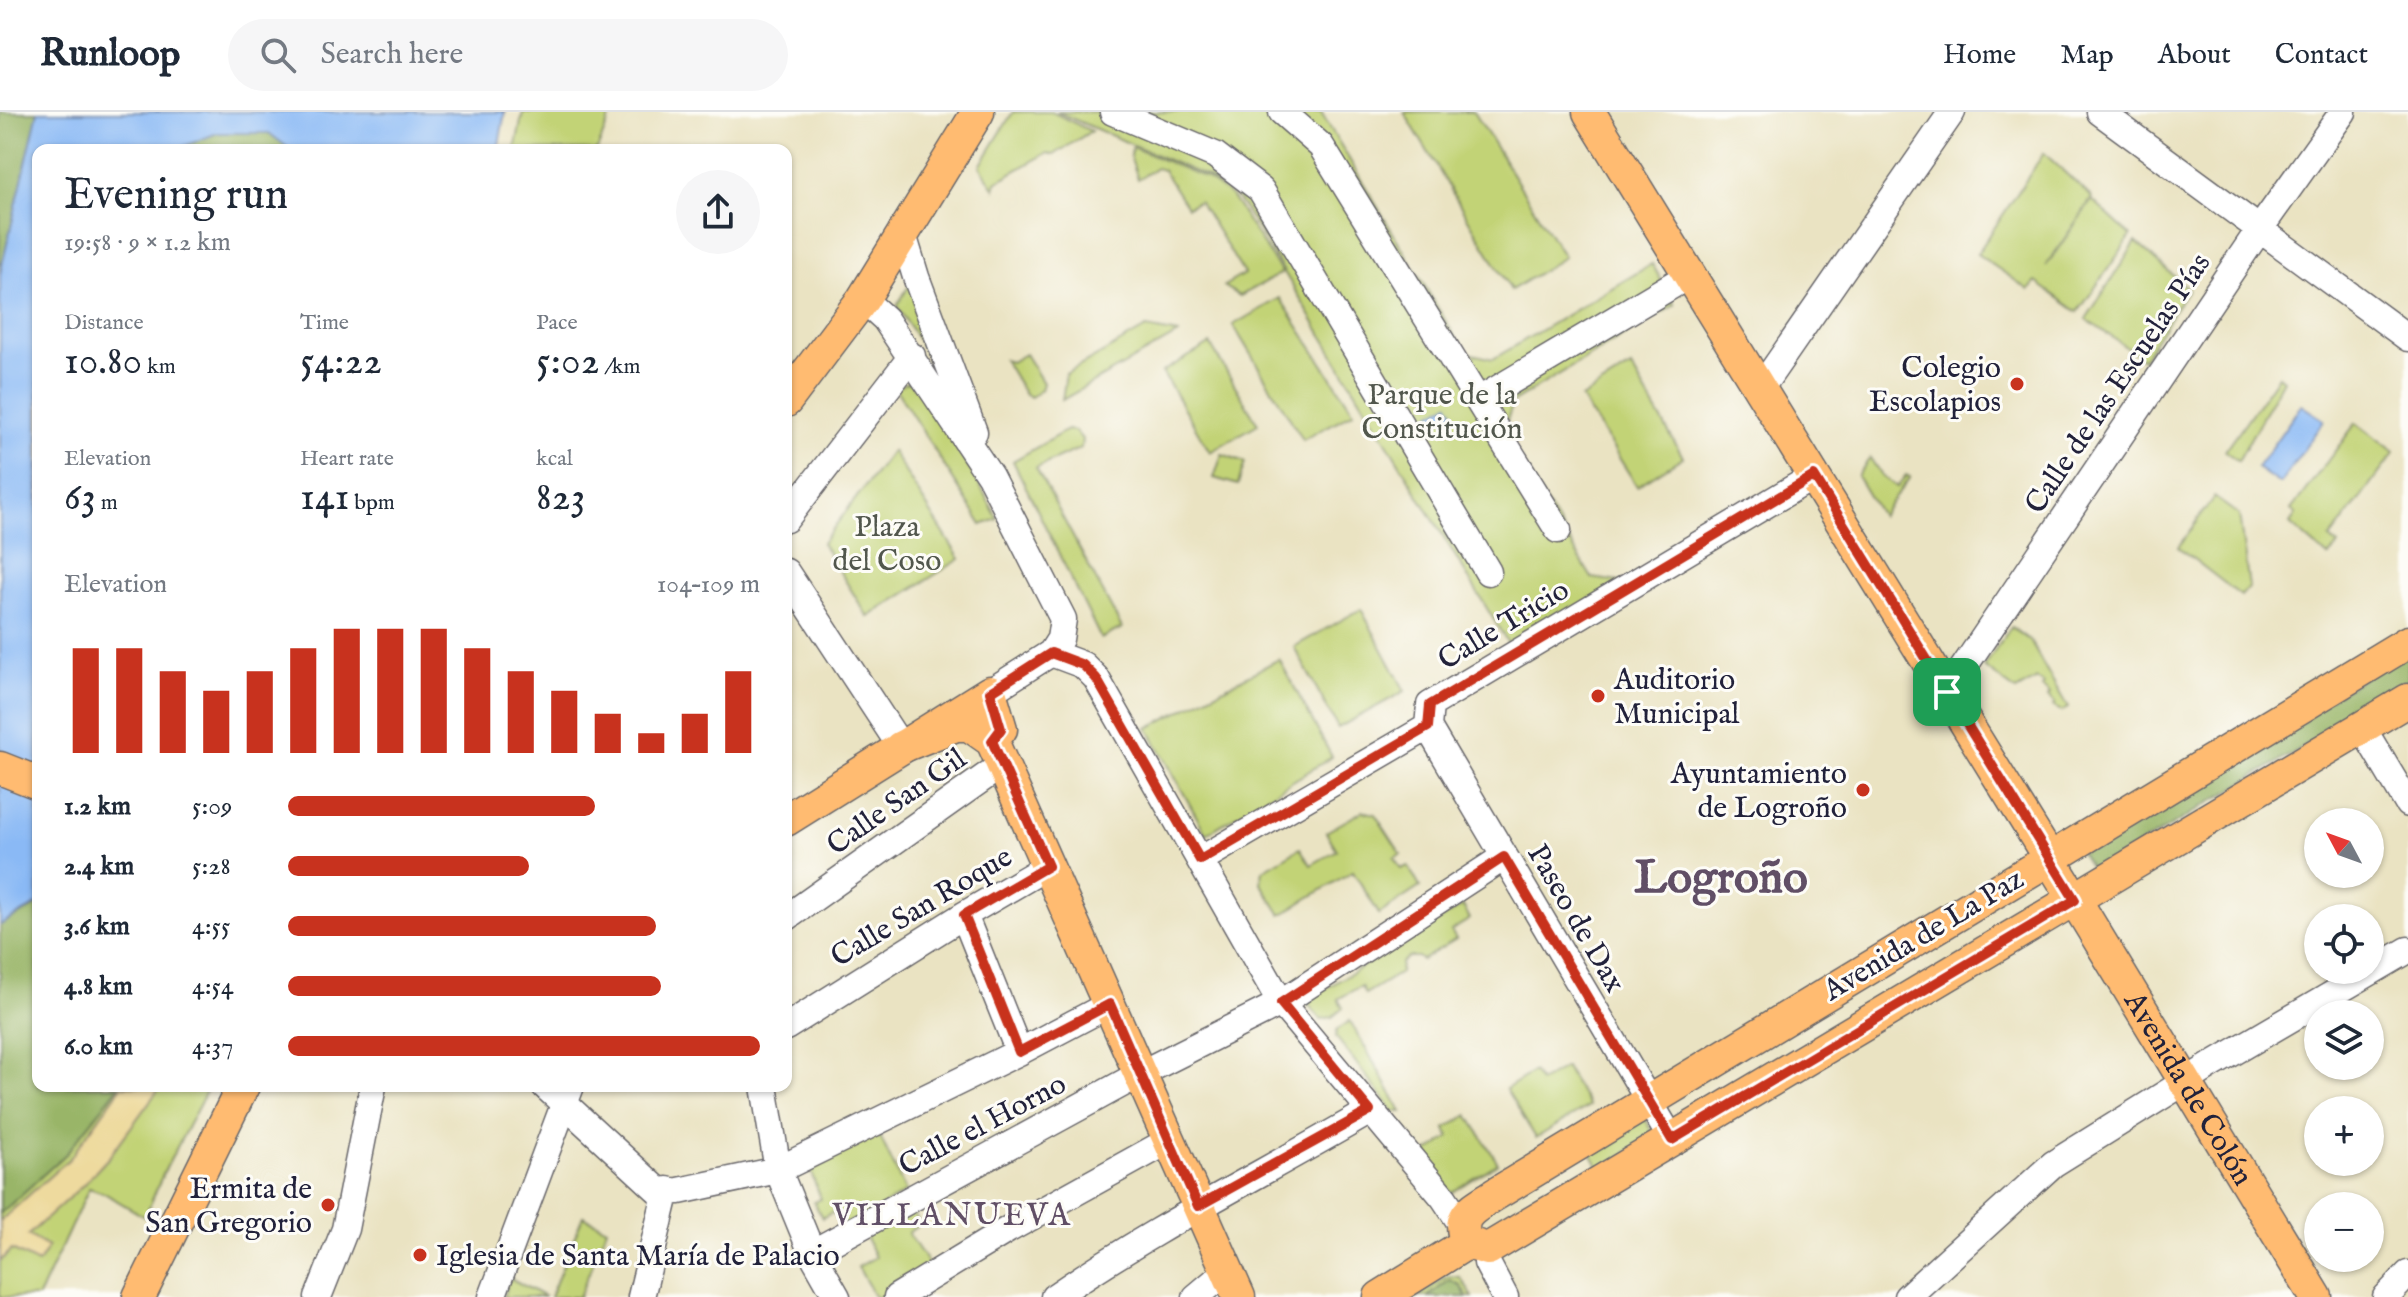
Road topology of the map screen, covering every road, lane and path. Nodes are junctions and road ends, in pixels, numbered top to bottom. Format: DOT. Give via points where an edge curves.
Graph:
graph roads {
  1 [pos="978,112"];
  2 [pos="1113,112"];
  3 [pos="1282,112"];
  4 [pos="1589,112"];
  5 [pos="1952,112"];
  6 [pos="2100,112"];
  7 [pos="2343,112"];
  8 [pos="2259,230"];
  9 [pos="902,231"];
  10 [pos="1676,283"];
  11 [pos="863,299"];
  12 [pos="2408,338"];
  13 [pos="912,356"];
  14 [pos="1760,389"];
  15 [pos="792,393"];
  16 [pos="1479,400"];
  17 [pos="990,476"];
  18 [pos="1814,476"];
  19 [pos="792,511"];
  20 [pos="1558,530"];
  21 [pos="1488,572"];
  22 [pos="794,605"];
  23 [pos="2408,642"];
  24 [pos="1051,653"];
  25 [pos="990,692"];
  26 [pos="1947,692"];
  27 [pos="2408,700"];
  28 [pos="1428,727"];
  29 [pos="2362,727"];
  30 [pos="901,747"];
  31 [pos="998,752"];
  32 [pos="0,756"];
  33 [pos="0,768"];
  34 [pos="32,769"];
  35 [pos="32,781"];
  36 [pos="2408,804"];
  37 [pos="792,816"];
  38 [pos="1504,857"];
  39 [pos="1200,860"];
  40 [pos="1048,866"];
  41 [pos="2062,879"];
  42 [pos="792,913"];
  43 [pos="964,915"];
  44 [pos="2408,950"];
  45 [pos="1281,1003"];
  46 [pos="1110,1004"];
  47 [pos="792,1023"];
  48 [pos="1019,1052"];
  49 [pos="1140,1074"];
  50 [pos="2185,1083"];
  51 [pos="217,1092"];
  52 [pos="240,1092"];
  53 [pos="260,1092"];
  54 [pos="372,1092"];
  55 [pos="765,1092"];
  56 [pos="568,1095"];
  57 [pos="1647,1101"];
  58 [pos="1370,1111"];
  59 [pos="1170,1140"];
  60 [pos="1672,1140"];
  61 [pos="778,1170"];
  62 [pos="667,1190"];
  63 [pos="1198,1206"];
  64 [pos="180,1212"];
  65 [pos="1473,1239"];
  66 [pos="812,1253"];
  67 [pos="2408,1274"];
  68 [pos="1234,1284"];
  69 [pos="139,1297"];
  70 [pos="318,1297"];
  71 [pos="492,1297"];
  72 [pos="641,1297"];
  73 [pos="837,1297"];
  74 [pos="897,1297"];
  75 [pos="1054,1297"];
  76 [pos="1196,1297"];
  77 [pos="1380,1297"];
  78 [pos="1505,1297"];
  79 [pos="1907,1297"];
  80 [pos="2316,1297"];
  81 [pos="2386,1297"];
  1 -- 9 [label="main road"];
  2 -- 21 [label="street" via="1215,155 1261,190"];
  3 -- 16 [label="street" via="1321,146"];
  4 -- 14 [label="main road, Avenida de Colón"];
  5 -- 14 [label="street"];
  6 -- 8 [label="street"];
  7 -- 8 [label="street, Calle de las Escuelas Pías"];
  8 -- 12 [label="street"];
  8 -- 26 [label="street, Calle de las Escuelas Pías"];
  9 -- 11 [label="main road"];
  9 -- 17 [label="street"];
  10 -- 16 [label="street"];
  11 -- 13 [label="street"];
  11 -- 15 [label="main road"];
  13 -- 17 [label="street"];
  13 -- 19 [label="street"];
  14 -- 18 [label="main road, Avenida de Colón"];
  16 -- 20 [label="street"];
  17 -- 24 [label="street" via="1063,619"];
  18 -- 26 [label="main road, Avenida de Colón"];
  18 -- 28 [label="street, Calle Tricio" via="1430,705"];
  22 -- 30 [label="street"];
  23 -- 41 [label="main road, Avenida de La Paz"];
  24 -- 25 [label="street"];
  24 -- 39 [label="street" via="1083,665 1096,678"];
  25 -- 30 [label="main road"];
  25 -- 31 [label="main road" via="1001,729"];
  26 -- 41 [label="main road, Avenida de Colón"];
  27 -- 29 [label="main road, Avenida de La Paz"];
  28 -- 38 [label="street, Paseo de Dax"];
  28 -- 39 [label="street"];
  29 -- 36 [label="street"];
  29 -- 41 [label="main road, Avenida de La Paz"];
  30 -- 31 [label="main road" via="956,725 969,725"];
  30 -- 37 [label="main road"];
  31 -- 40 [label="main road"];
  31 -- 42 [label="street, Calle San Gil"];
  32 -- 34 [label="main road"];
  33 -- 35 [label="main road"];
  38 -- 45 [label="street, Calle el Horno"];
  38 -- 57 [label="street, Paseo de Dax"];
  39 -- 45 [label="street"];
  40 -- 43 [label="street, Calle San Roque"];
  40 -- 46 [label="main road"];
  41 -- 50 [label="main road, Avenida de Colón"];
  41 -- 57 [label="main road, Avenida de La Paz"];
  41 -- 60 [label="main road, Avenida de La Paz"];
  43 -- 47 [label="street, Calle San Roque"];
  43 -- 48 [label="street"];
  44 -- 50 [label="street"];
  45 -- 49 [label="street, Calle el Horno"];
  45 -- 58 [label="street"];
  46 -- 48 [label="street"];
  46 -- 49 [label="main road"];
  48 -- 61 [label="street"];
  49 -- 59 [label="main road"];
  49 -- 66 [label="street, Calle el Horno"];
  50 -- 79 [label="street" via="2053,1164"];
  50 -- 80 [label="main road, Avenida de Colón"];
  51 -- 64 [label="main road" via="186,1164"];
  52 -- 64 [label="main road"];
  53 -- 64 [label="main road" via="209,1182"];
  54 -- 70 [label="street" via="345,1229"];
  55 -- 61 [label="street"];
  56 -- 62 [label="street" via="660,1192"];
  56 -- 71 [label="street"];
  57 -- 60 [label="street, Paseo de Dax"];
  57 -- 65 [label="main road, Avenida de La Paz" via="1465,1216"];
  58 -- 63 [label="street"];
  58 -- 65 [label="street"];
  59 -- 63 [label="main road"];
  59 -- 74 [label="street"];
  60 -- 65 [label="main road, Avenida de La Paz"];
  61 -- 62 [label="street"];
  61 -- 66 [label="street"];
  62 -- 72 [label="street"];
  63 -- 68 [label="main road"];
  63 -- 75 [label="street"];
  64 -- 69 [label="main road"];
  65 -- 77 [label="main road, Avenida de La Paz"];
  65 -- 78 [label="street"];
  66 -- 73 [label="street"];
  67 -- 81 [label="street"];
  68 -- 76 [label="street"];
}
